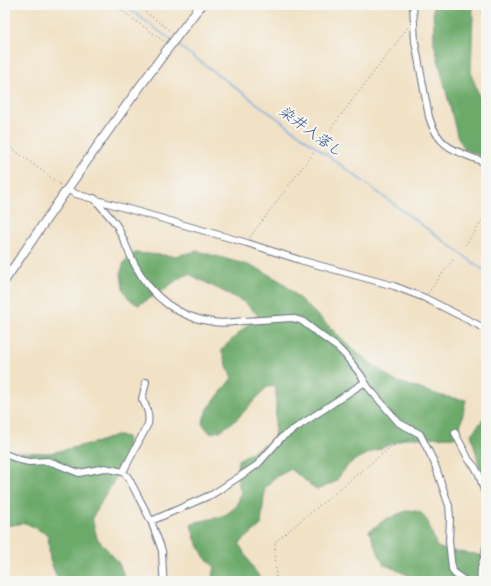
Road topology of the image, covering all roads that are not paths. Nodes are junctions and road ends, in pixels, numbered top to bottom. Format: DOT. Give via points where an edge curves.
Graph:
graph roads {
  1 [pos="201,5"];
  2 [pos="413,5"];
  3 [pos="486,163"];
  4 [pos="66,189"];
  5 [pos="94,198"];
  6 [pos="5,280"];
  7 [pos="486,329"];
  8 [pos="146,382"];
  9 [pos="365,382"];
  10 [pos="455,433"];
  11 [pos="5,454"];
  12 [pos="123,472"];
  13 [pos="486,498"];
  14 [pos="151,521"];
  15 [pos="486,547"];
  16 [pos="485,557"];
  17 [pos="164,581"];
  18 [pos="465,581"];
  19 [pos="481,581"];
  1 -- 4 [label="street"];
  2 -- 3 [label="street" via="415,42 429,117 436,135 451,149"];
  4 -- 5 [label="street"];
  4 -- 6 [label="street"];
  5 -- 7 [label="street" via="394,286 425,298"];
  5 -- 9 [label="street" via="116,224 146,283 164,302 176,310 213,322 292,318 302,321 337,347"];
  8 -- 12 [label="street" via="142,399 147,407 148,424"];
  9 -- 14 [label="street" via="282,437 256,465 213,494"];
  9 -- 18 [label="street" via="399,423 420,434 434,462 449,506 452,569"];
  10 -- 13 [label="street" via="479,474"];
  11 -- 12 [label="street" via="29,462 47,461 79,473 105,468"];
  12 -- 14 [label="street"];
  14 -- 17 [label="street" via="162,551"];
  15 -- 16 [label="street"];
  16 -- 19 [label="street"];
}
